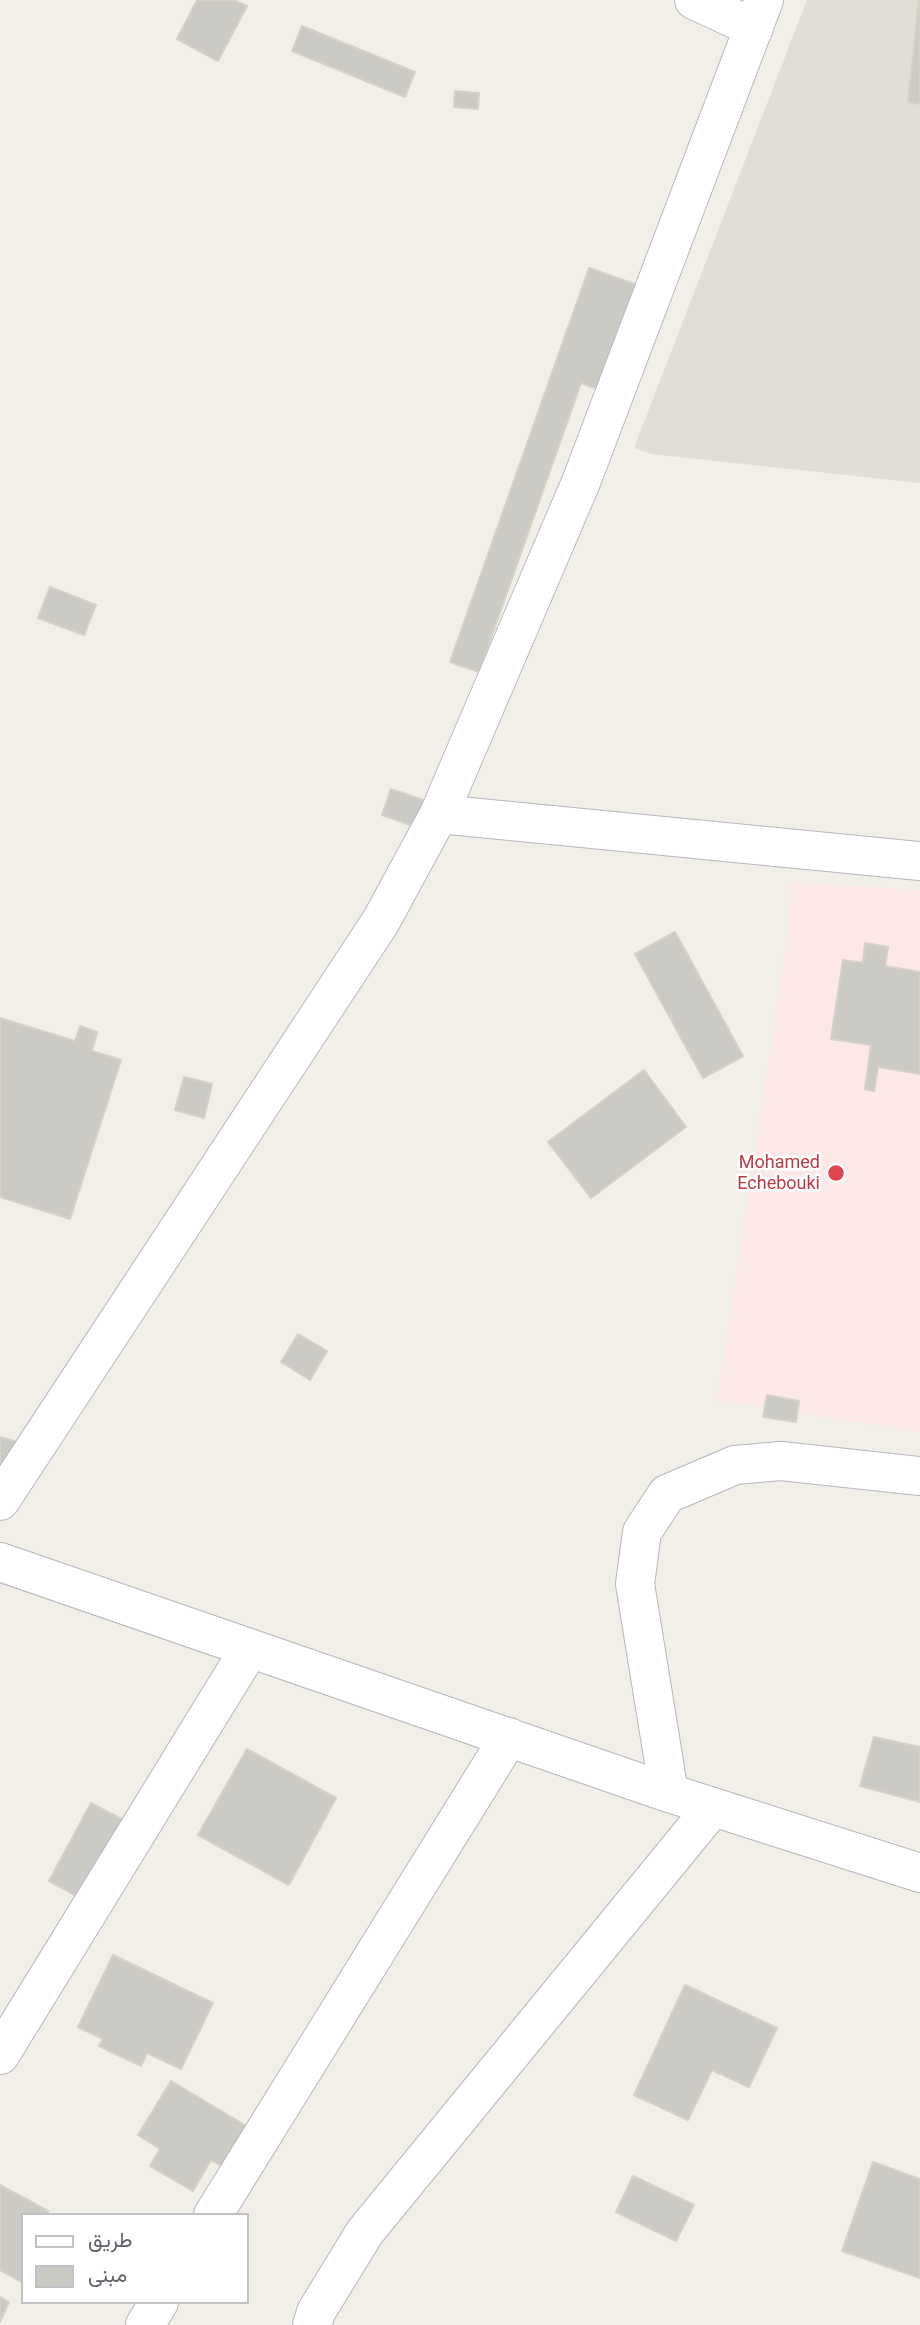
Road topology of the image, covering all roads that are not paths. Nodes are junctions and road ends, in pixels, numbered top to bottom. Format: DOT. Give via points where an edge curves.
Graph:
graph roads {
  1 [pos="694,0"];
  2 [pos="759,14"];
  3 [pos="439,814"];
  4 [pos="920,861"];
  5 [pos="920,1476"];
  6 [pos="0,1501"];
  7 [pos="0,1562"];
  8 [pos="250,1648"];
  9 [pos="509,1737"];
  10 [pos="669,1793"];
  11 [pos="713,1807"];
  12 [pos="920,1873"];
  13 [pos="0,2055"];
  14 [pos="214,2213"];
  15 [pos="158,2304"];
  16 [pos="145,2325"];
  17 [pos="312,2325"];
  1 -- 2 [label="street"];
  2 -- 3 [label="street" via="581,482"];
  3 -- 4 [label="street"];
  3 -- 6 [label="street" via="381,921"];
  5 -- 10 [label="street" via="781,1461 735,1465 667,1494 642,1532 635,1584"];
  7 -- 8 [label="street"];
  8 -- 9 [label="street"];
  8 -- 13 [label="street"];
  9 -- 10 [label="street"];
  9 -- 14 [label="street"];
  10 -- 11 [label="street"];
  11 -- 12 [label="street"];
  11 -- 17 [label="street" via="365,2232"];
  15 -- 16 [label="street"];
}
